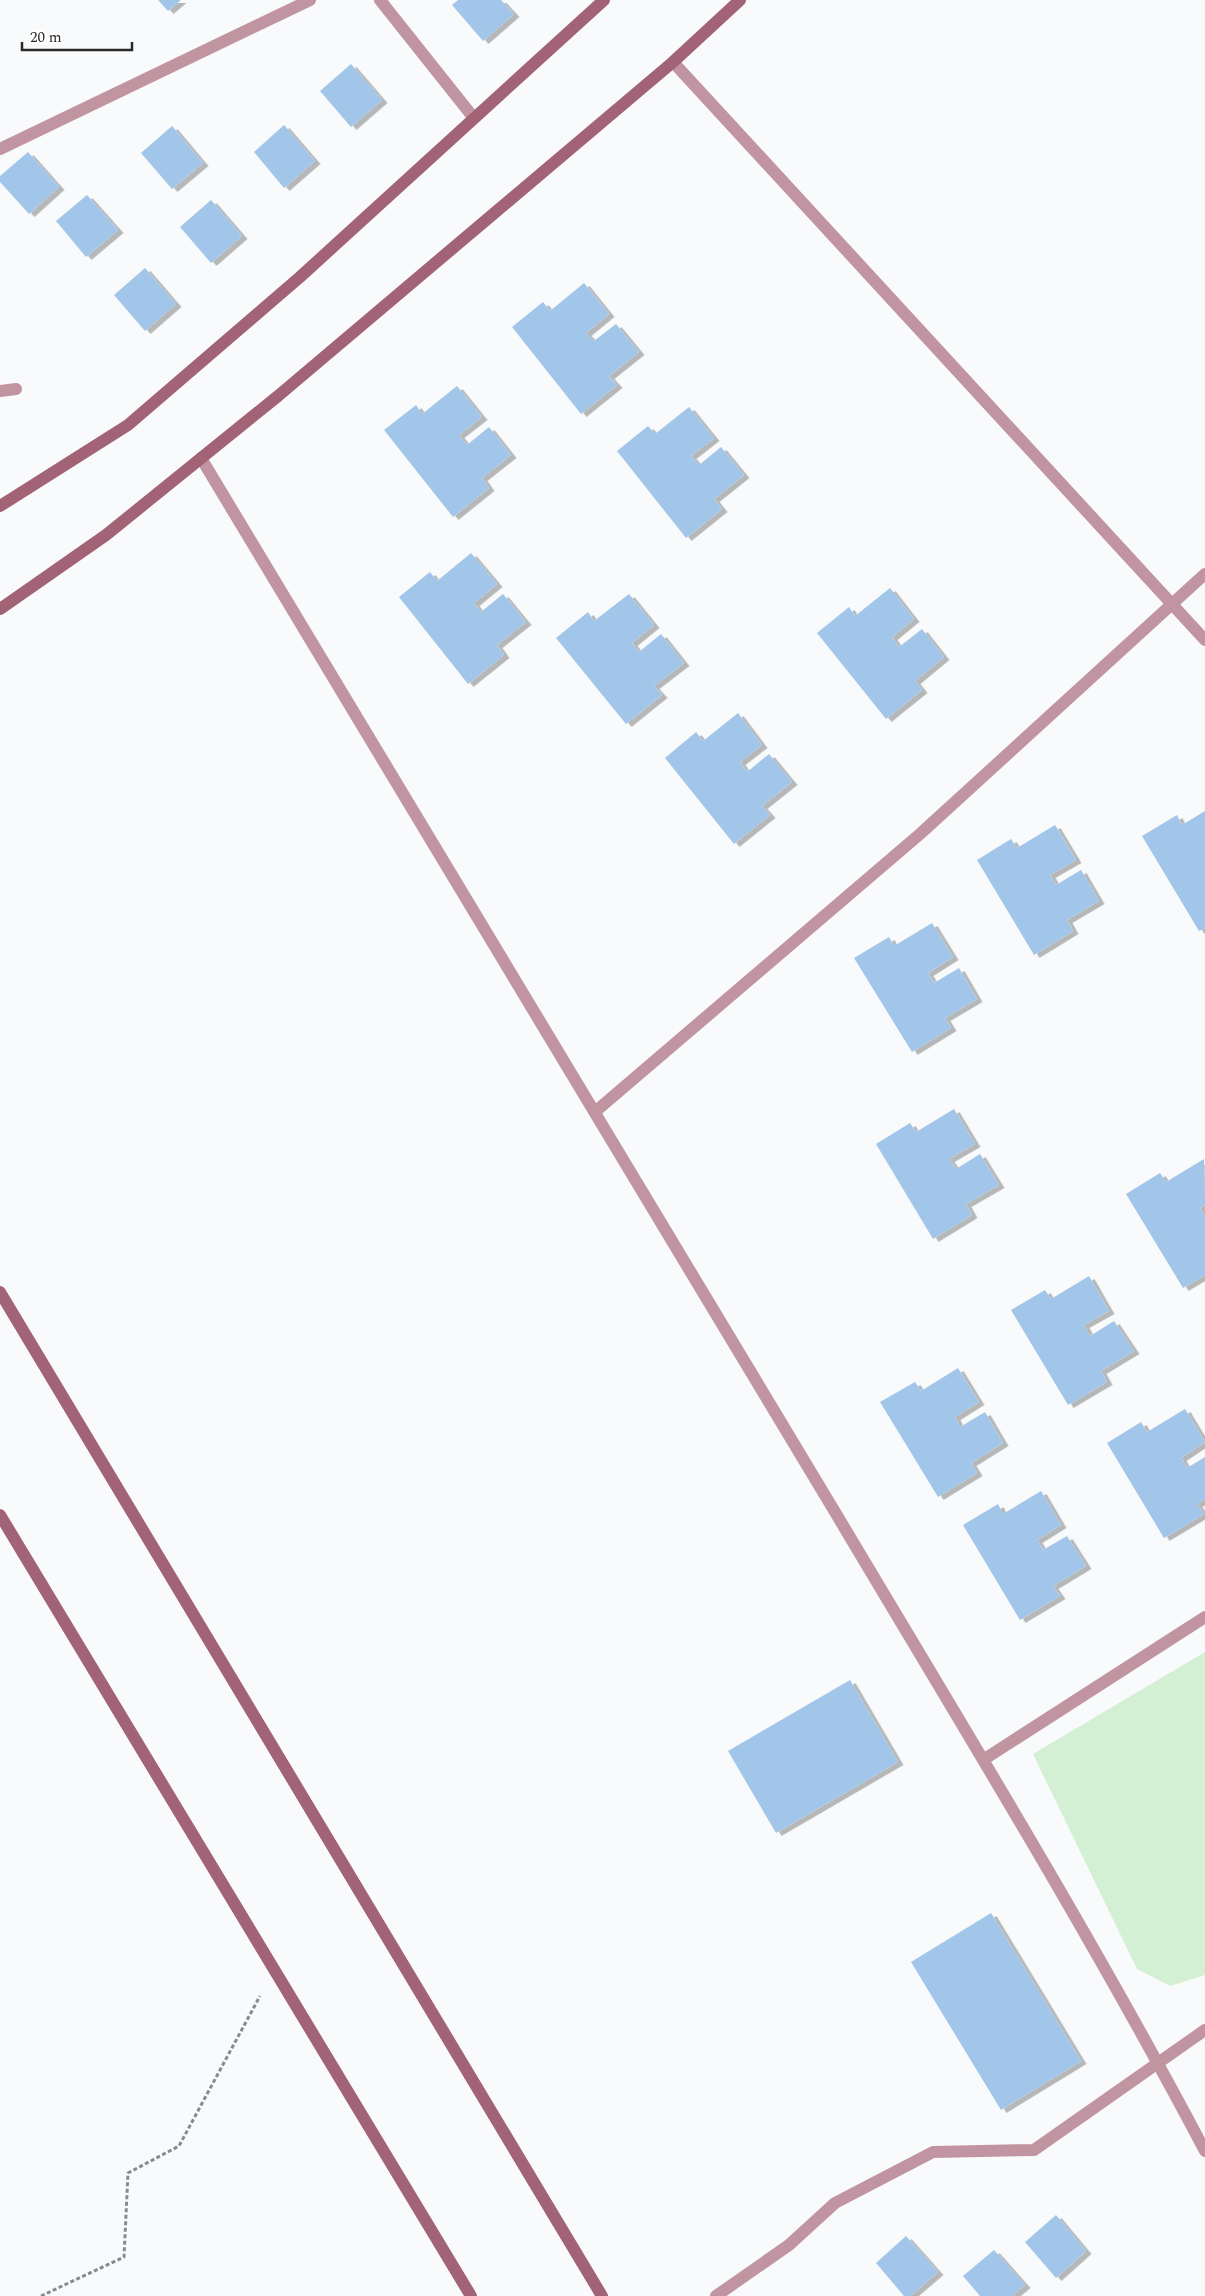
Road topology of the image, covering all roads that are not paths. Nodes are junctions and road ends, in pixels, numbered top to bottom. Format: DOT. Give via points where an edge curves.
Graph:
graph roads {
  1 [pos="310,0"];
  2 [pos="380,0"];
  3 [pos="604,0"];
  4 [pos="740,0"];
  5 [pos="673,62"];
  6 [pos="473,117"];
  7 [pos="0,149"];
  8 [pos="16,389"];
  9 [pos="0,391"];
  10 [pos="200,458"];
  11 [pos="0,506"];
  12 [pos="1205,574"];
  13 [pos="1172,602"];
  14 [pos="0,609"];
  15 [pos="1205,640"];
  16 [pos="596,1110"];
  17 [pos="0,1292"];
  18 [pos="0,1515"];
  19 [pos="1205,1617"];
  20 [pos="983,1760"];
  21 [pos="1205,2030"];
  22 [pos="1159,2064"];
  23 [pos="1205,2150"];
  24 [pos="471,2296"];
  25 [pos="602,2296"];
  26 [pos="716,2296"];
  1 -- 7 [label="street"];
  2 -- 6 [label="street"];
  3 -- 6 [label="main road"];
  4 -- 5 [label="main road"];
  5 -- 10 [label="main road" via="286,390"];
  5 -- 13 [label="street"];
  6 -- 11 [label="main road" via="300,277 128,426"];
  8 -- 9 [label="street"];
  10 -- 14 [label="main road" via="106,535"];
  10 -- 16 [label="street"];
  12 -- 13 [label="street"];
  13 -- 15 [label="street"];
  13 -- 16 [label="street" via="920,834"];
  16 -- 20 [label="street"];
  17 -- 25 [label="main road"];
  18 -- 24 [label="main road"];
  19 -- 20 [label="street"];
  20 -- 22 [label="street"];
  21 -- 22 [label="street"];
  22 -- 23 [label="street"];
  22 -- 26 [label="street" via="1034,2150 933,2152 835,2203 790,2246"];
}
